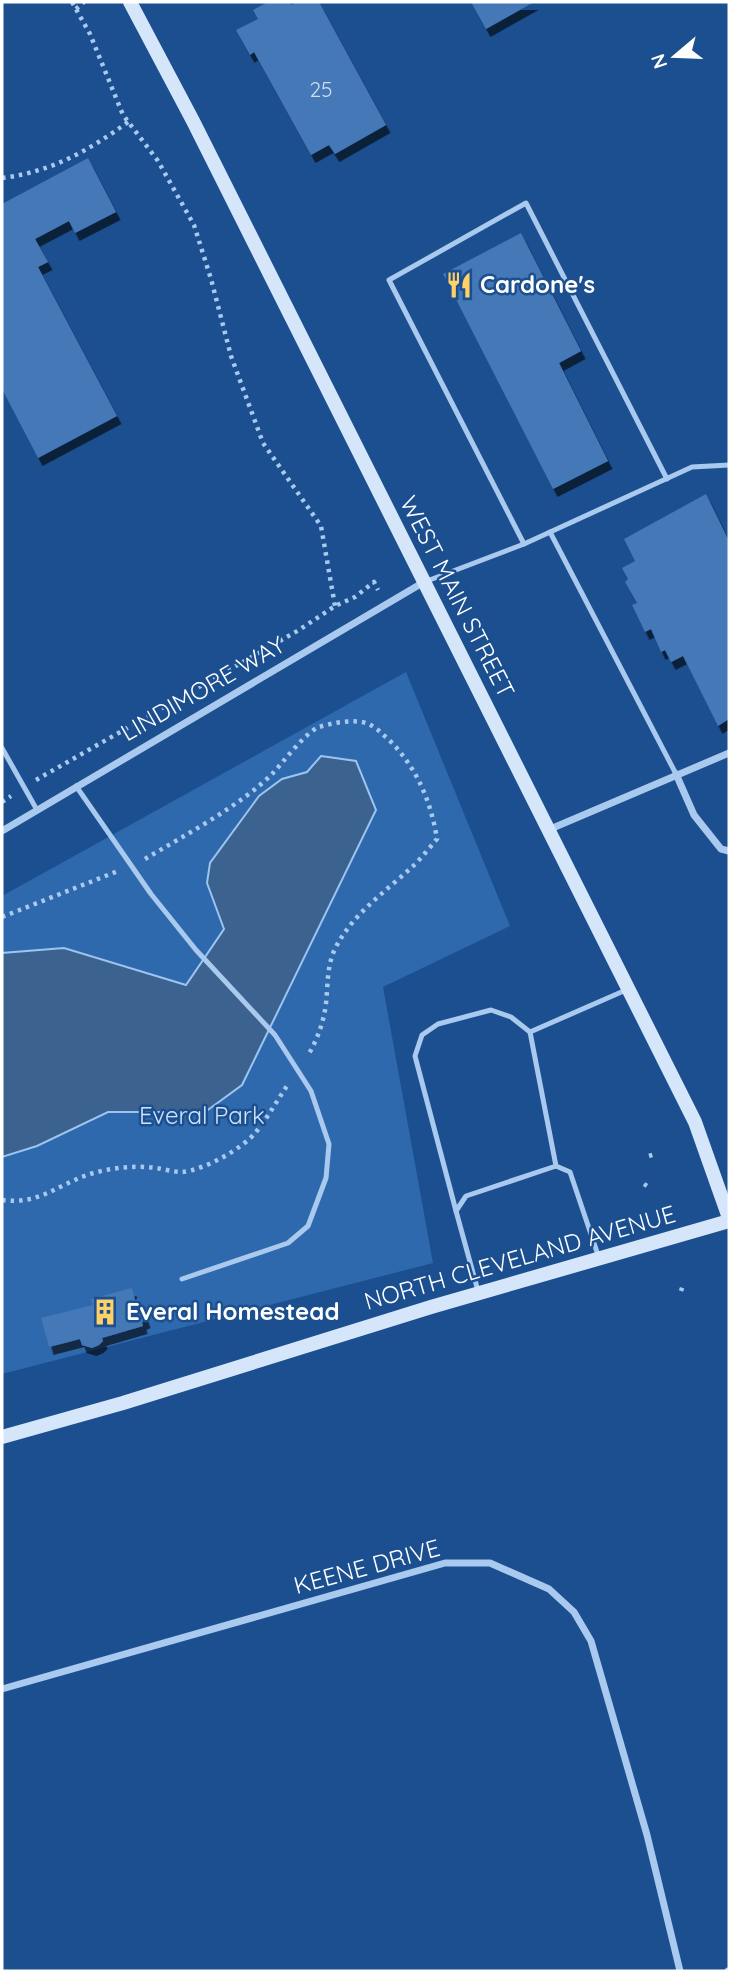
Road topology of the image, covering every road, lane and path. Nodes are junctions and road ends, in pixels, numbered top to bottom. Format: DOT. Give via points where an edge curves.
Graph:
graph roads {
  1 [pos="72,2"];
  2 [pos="84,2"];
  3 [pos="130,2"];
  4 [pos="76,9"];
  5 [pos="128,122"];
  6 [pos="2,178"];
  7 [pos="729,465"];
  8 [pos="667,479"];
  9 [pos="550,531"];
  10 [pos="524,544"];
  11 [pos="424,582"];
  12 [pos="379,591"];
  13 [pos="334,606"];
  14 [pos="2,748"];
  15 [pos="729,753"];
  16 [pos="676,774"];
  17 [pos="37,779"];
  18 [pos="76,786"];
  19 [pos="37,810"];
  20 [pos="548,830"];
  21 [pos="2,831"];
  22 [pos="729,851"];
  23 [pos="132,867"];
  24 [pos="2,917"];
  25 [pos="627,989"];
  26 [pos="530,1032"];
  27 [pos="298,1070"];
  28 [pos="655,1154"];
  29 [pos="649,1156"];
  30 [pos="556,1166"];
  31 [pos="2,1200"];
  32 [pos="456,1211"];
  33 [pos="729,1219"];
  34 [pos="600,1258"];
  35 [pos="182,1279"];
  36 [pos="479,1294"];
  37 [pos="2,1437"];
  38 [pos="2,1689"];
  39 [pos="680,1971"];
  1 -- 4 [label="path"];
  2 -- 4 [label="path"];
  3 -- 11 [label="main road, WEST MAIN STREET"];
  4 -- 5 [label="path"];
  5 -- 6 [label="path" via="69,160"];
  5 -- 13 [label="path" via="158,161 194,225 263,443 321,526"];
  7 -- 8 [label="lane" via="692,467"];
  8 -- 9 [label="lane"];
  8 -- 10 [label="lane" via="526,203 389,281"];
  9 -- 10 [label="lane"];
  9 -- 16 [label="lane"];
  10 -- 11 [label="lane"];
  11 -- 18 [label="street, LINDIMORE WAY"];
  11 -- 20 [label="main road, WEST MAIN STREET"];
  12 -- 13 [label="path" via="374,582"];
  13 -- 17 [label="path"];
  14 -- 19 [label="lane"];
  15 -- 16 [label="street"];
  16 -- 20 [label="street"];
  16 -- 22 [label="street" via="694,815 721,849"];
  18 -- 19 [label="street, LINDIMORE WAY"];
  18 -- 23 [label="lane"];
  19 -- 21 [label="street, LINDIMORE WAY"];
  20 -- 25 [label="main road, WEST MAIN STREET"];
  23 -- 24 [label="path"];
  23 -- 27 [label="lane" via="196,950 275,1035"];
  23 -- 27 [label="path" via="269,777 316,729 362,722 376,727 402,754 423,788 437,839 377,897 334,951 325,1014 313,1047"];
  25 -- 26 [label="lane"];
  25 -- 33 [label="main road, WEST MAIN STREET" via="695,1122"];
  26 -- 30 [label="lane"];
  26 -- 32 [label="lane" via="511,1017 491,1010 438,1024 422,1035 415,1056"];
  27 -- 31 [label="path" via="255,1133 201,1167 180,1172 128,1166 87,1175 45,1196"];
  27 -- 35 [label="lane" via="311,1091 329,1144 326,1178 308,1226 288,1243"];
  28 -- 29 [label="path"];
  30 -- 32 [label="lane" via="466,1196"];
  30 -- 34 [label="lane" via="570,1172"];
  32 -- 36 [label="lane"];
  33 -- 34 [label="main road, NORTH CLEVELAND AVENUE"];
  34 -- 36 [label="main road, NORTH CLEVELAND AVENUE"];
  36 -- 37 [label="main road, NORTH CLEVELAND AVENUE"];
  38 -- 39 [label="street, KEENE DRIVE" via="445,1563 490,1563 549,1588 574,1612 591,1641 647,1835"];
}
